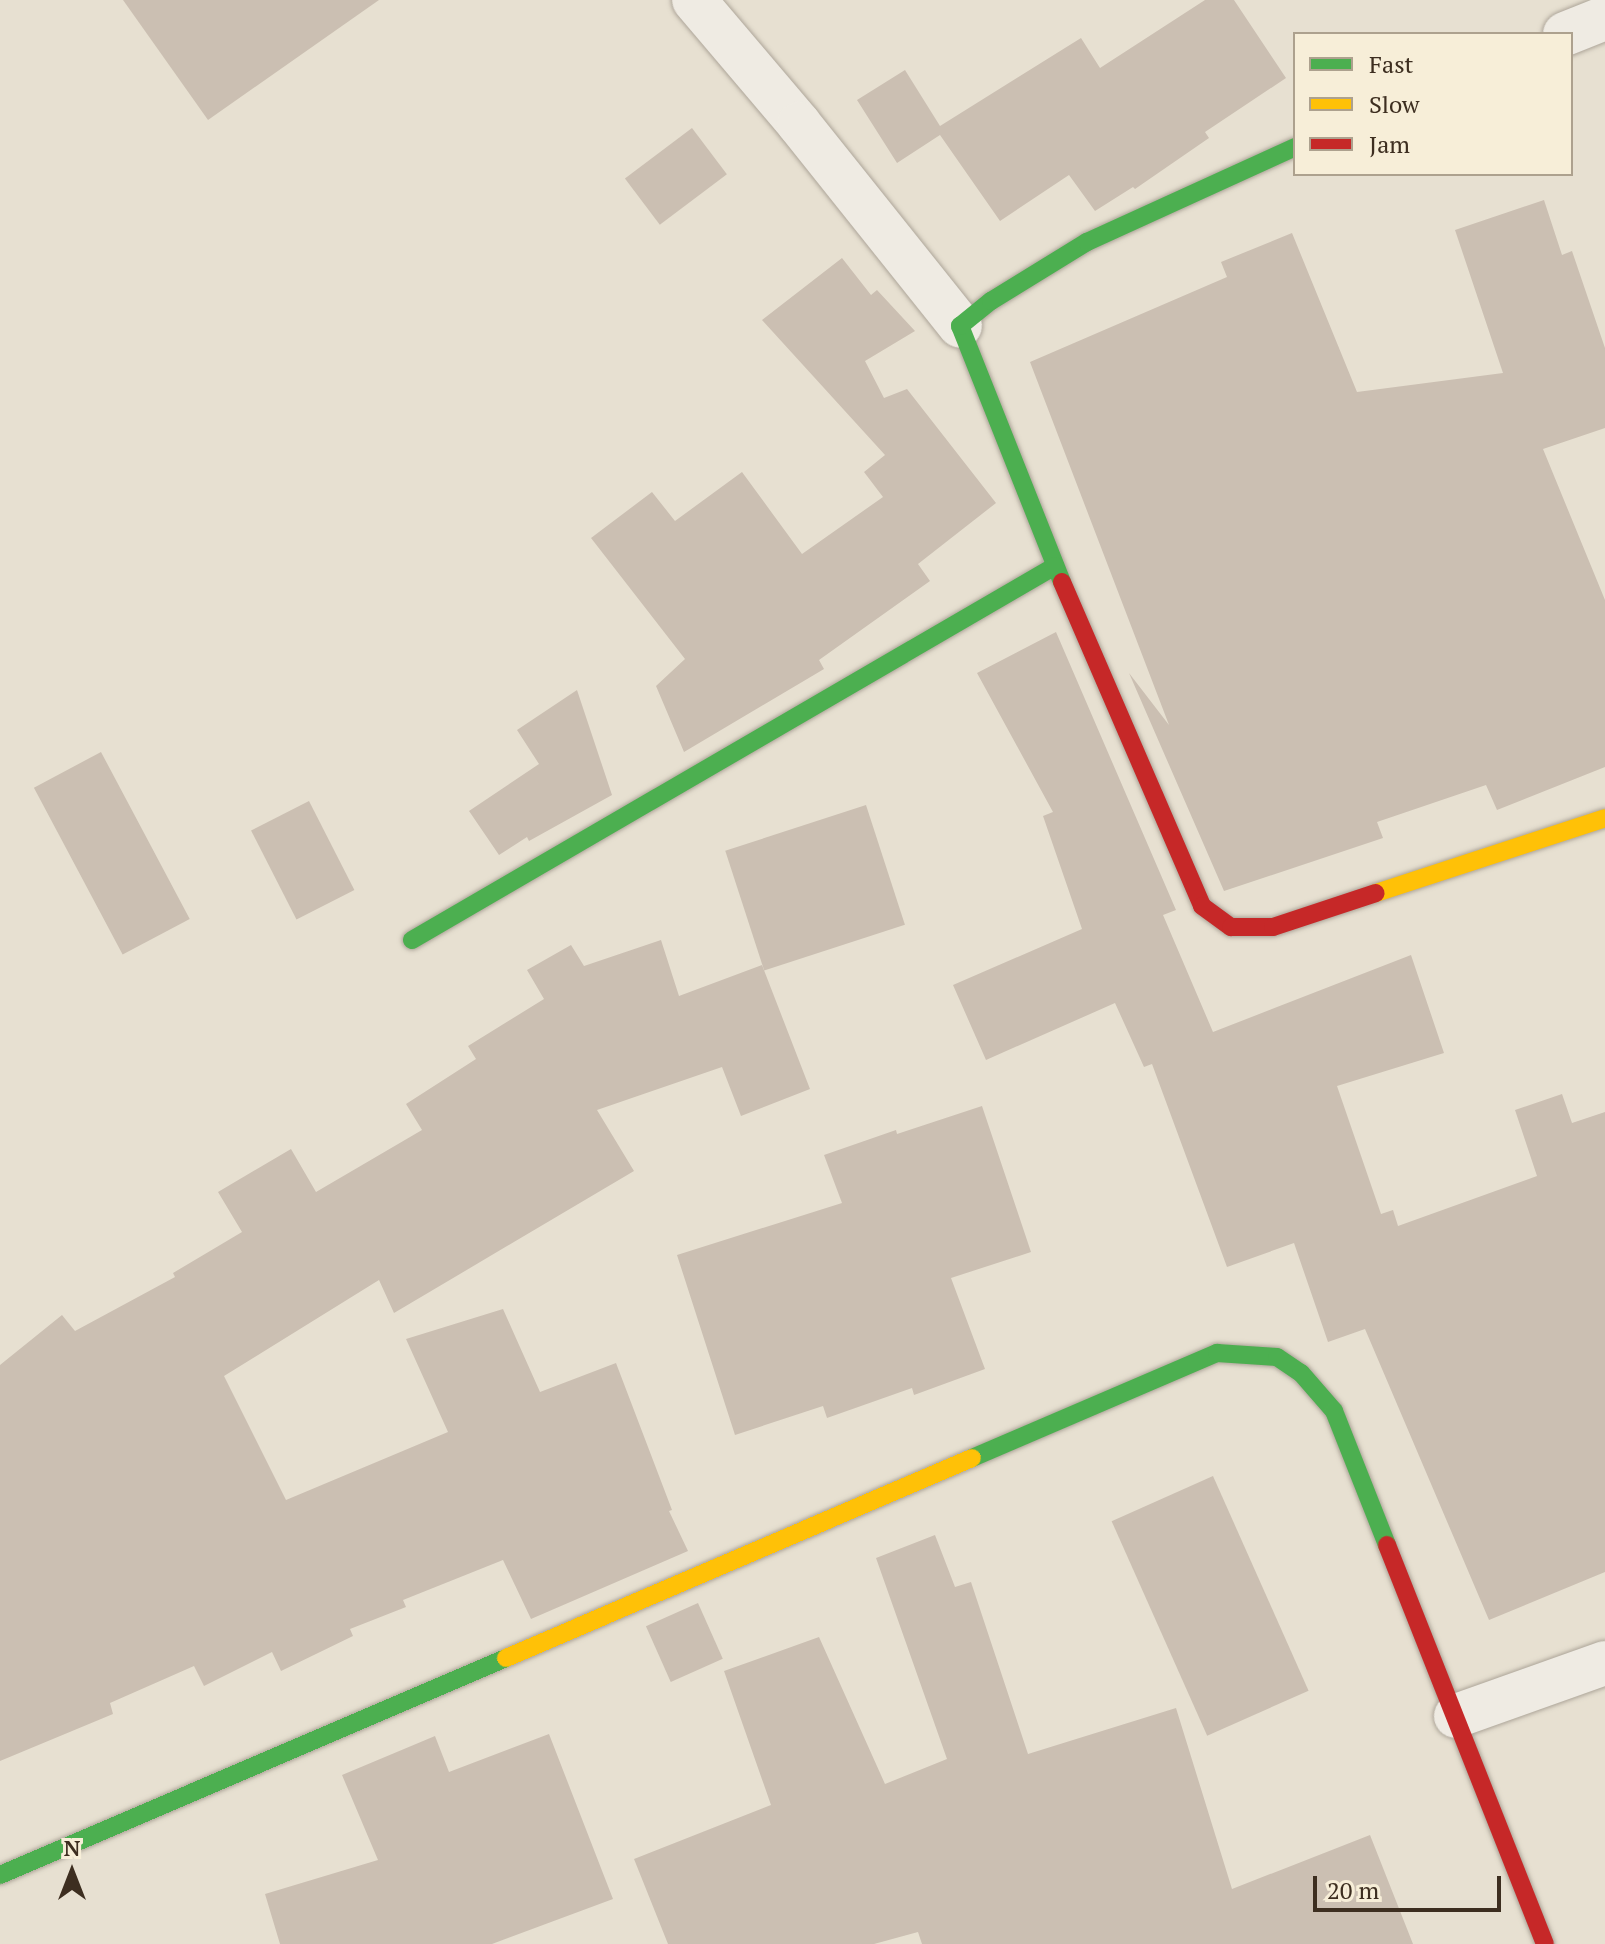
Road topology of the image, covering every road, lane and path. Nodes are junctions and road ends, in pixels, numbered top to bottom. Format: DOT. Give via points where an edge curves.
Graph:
graph roads {
  1 [pos="694,0"];
  2 [pos="1605,18"];
  3 [pos="1570,32"];
  4 [pos="1293,148"];
  5 [pos="960,326"];
  6 [pos="1055,566"];
  7 [pos="1605,818"];
  8 [pos="412,940"];
  9 [pos="1605,1663"];
  10 [pos="1456,1716"];
  11 [pos="0,1875"];
  12 [pos="1545,1944"];
  1 -- 5 [label="street"];
  2 -- 3 [label="street"];
  4 -- 5 [label="street" via="1087,242"];
  5 -- 6 [label="street"];
  6 -- 7 [label="street" via="1202,906 1231,927 1273,927"];
  6 -- 8 [label="street"];
  9 -- 10 [label="street"];
  10 -- 11 [label="street" via="1334,1411 1301,1373 1277,1357 1217,1353"];
  10 -- 12 [label="street"];
}
